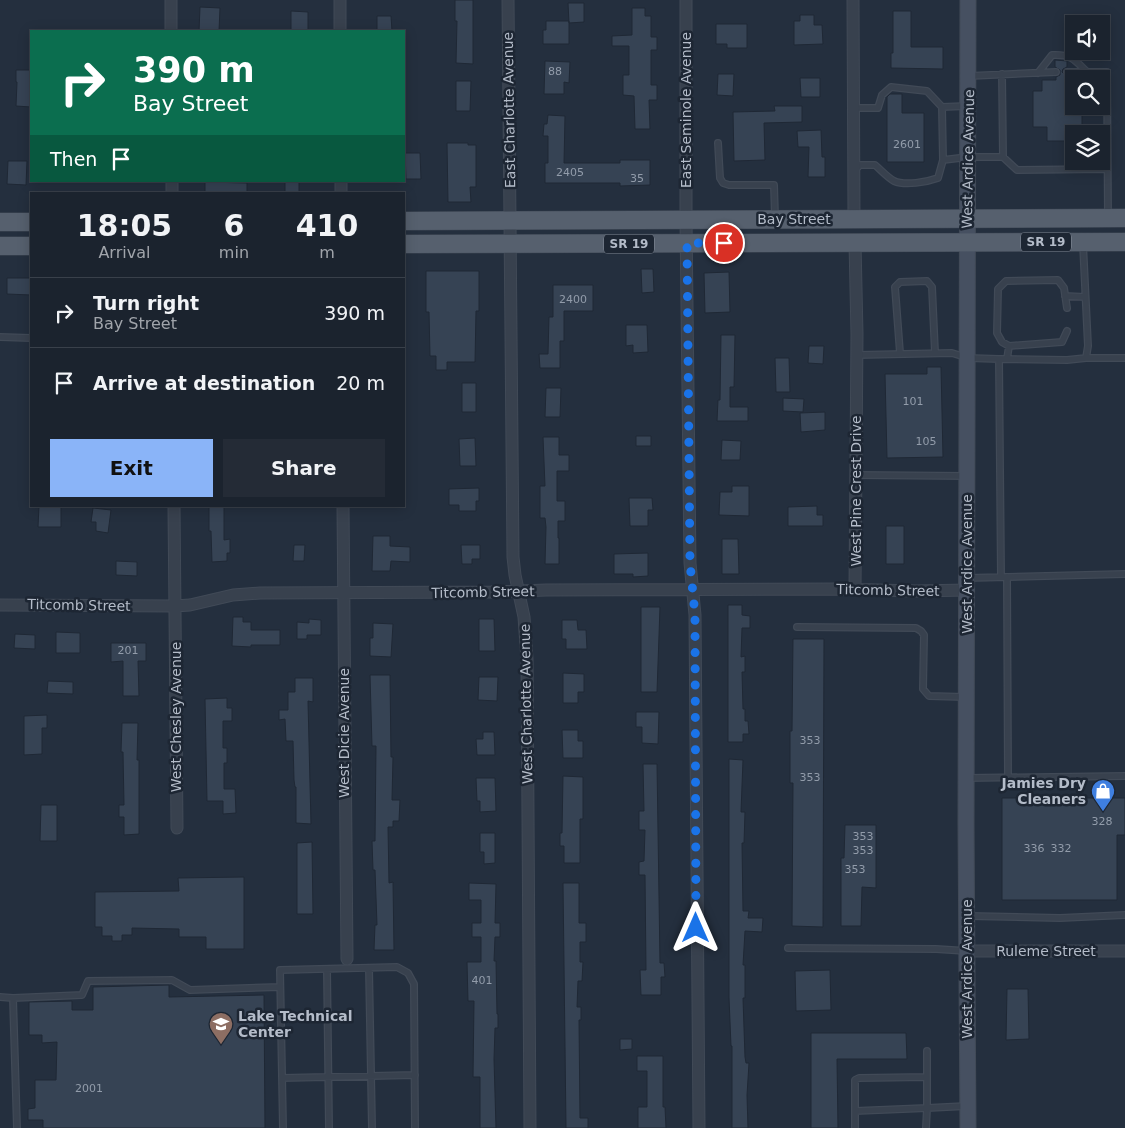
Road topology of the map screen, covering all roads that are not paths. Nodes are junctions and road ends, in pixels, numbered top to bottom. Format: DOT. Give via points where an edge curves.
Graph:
graph roads {
  1 [pos="171,0"];
  2 [pos="340,0"];
  3 [pos="508,0"];
  4 [pos="686,0"];
  5 [pos="853,0"];
  6 [pos="968,0"];
  7 [pos="171,30"];
  8 [pos="340,30"];
  9 [pos="1085,70"];
  10 [pos="1056,72"];
  11 [pos="1038,73"];
  12 [pos="1002,74"];
  13 [pos="969,76"];
  14 [pos="969,105"];
  15 [pos="942,107"];
  16 [pos="854,108"];
  17 [pos="718,142"];
  18 [pos="968,157"];
  19 [pos="1003,157"];
  20 [pos="943,160"];
  21 [pos="1065,169"];
  22 [pos="854,170"];
  23 [pos="1108,170"];
  24 [pos="1116,218"];
  25 [pos="854,219"];
  26 [pos="968,219"];
  27 [pos="510,220"];
  28 [pos="686,220"];
  29 [pos="775,220"];
  30 [pos="405,221"];
  31 [pos="0,222"];
  32 [pos="30,222"];
  33 [pos="968,242"];
  34 [pos="1083,242"];
  35 [pos="1125,242"];
  36 [pos="855,243"];
  37 [pos="405,244"];
  38 [pos="510,244"];
  39 [pos="0,246"];
  40 [pos="30,246"];
  41 [pos="687,250"];
  42 [pos="1065,296"];
  43 [pos="1085,297"];
  44 [pos="1067,308"];
  45 [pos="1067,331"];
  46 [pos="0,337"];
  47 [pos="30,338"];
  48 [pos="1009,346"];
  49 [pos="900,353"];
  50 [pos="935,353"];
  51 [pos="856,355"];
  52 [pos="968,358"];
  53 [pos="1086,358"];
  54 [pos="1125,358"];
  55 [pos="999,359"];
  56 [pos="1006,359"];
  57 [pos="856,475"];
  58 [pos="968,476"];
  59 [pos="174,507"];
  60 [pos="342,507"];
  61 [pos="1125,574"];
  62 [pos="1004,577"];
  63 [pos="967,584"];
  64 [pos="855,589"];
  65 [pos="692,590"];
  66 [pos="519,592"];
  67 [pos="344,593"];
  68 [pos="0,605"];
  69 [pos="175,606"];
  70 [pos="797,626"];
  71 [pos="967,696"];
  72 [pos="1125,776"];
  73 [pos="1008,777"];
  74 [pos="967,778"];
  75 [pos="177,828"];
  76 [pos="1125,914"];
  77 [pos="966,916"];
  78 [pos="788,948"];
  79 [pos="967,951"];
  80 [pos="1125,951"];
  81 [pos="347,959"];
  82 [pos="369,968"];
  83 [pos="327,969"];
  84 [pos="280,987"];
  85 [pos="0,997"];
  86 [pos="13,998"];
  87 [pos="927,1051"];
  88 [pos="328,1076"];
  89 [pos="370,1076"];
  90 [pos="415,1076"];
  91 [pos="927,1077"];
  92 [pos="282,1078"];
  93 [pos="968,1106"];
  94 [pos="927,1108"];
  95 [pos="855,1111"];
  96 [pos="17,1128"];
  97 [pos="283,1128"];
  98 [pos="329,1128"];
  99 [pos="372,1128"];
  100 [pos="416,1128"];
  101 [pos="530,1128"];
  102 [pos="699,1128"];
  103 [pos="855,1128"];
  104 [pos="926,1128"];
  105 [pos="968,1128"];
  1 -- 7 [label="street"];
  2 -- 8 [label="street"];
  3 -- 27 [label="street, East Charlotte Avenue"];
  4 -- 28 [label="street, East Seminole Avenue"];
  5 -- 16 [label="street"];
  6 -- 13 [label="street, West Ardice Avenue"];
  9 -- 11 [label="lane" via="1066,54 1052,55"];
  10 -- 11 [label="lane"];
  11 -- 12 [label="lane"];
  12 -- 13 [label="lane"];
  12 -- 19 [label="lane"];
  13 -- 14 [label="street, West Ardice Avenue"];
  14 -- 15 [label="lane"];
  14 -- 18 [label="street, West Ardice Avenue"];
  15 -- 16 [label="lane" via="927,91 892,87 882,95 878,108"];
  15 -- 20 [label="lane"];
  16 -- 22 [label="street"];
  17 -- 29 [label="lane" via="723,183 774,185"];
  18 -- 19 [label="lane"];
  18 -- 20 [label="lane"];
  18 -- 26 [label="street, West Ardice Avenue"];
  19 -- 21 [label="lane" via="1017,170"];
  20 -- 22 [label="lane" via="938,178 927,182 895,181 875,165 860,165"];
  22 -- 25 [label="street"];
  23 -- 24 [label="lane"];
  24 -- 26 [label="main road, Bay Street / SR 19"];
  25 -- 26 [label="main road, Bay Street / SR 19"];
  25 -- 29 [label="main road, Bay Street / SR 19"];
  26 -- 33 [label="street, West Ardice Avenue"];
  27 -- 28 [label="main road, Bay Street / SR 19"];
  27 -- 30 [label="main road, Bay Street / SR 19"];
  27 -- 38 [label="street, West Charlotte Avenue"];
  28 -- 29 [label="main road, Bay Street / SR 19"];
  28 -- 41 [label="street, East Seminole Avenue"];
  31 -- 32 [label="main road"];
  33 -- 34 [label="main road, Bay Street / SR 19"];
  33 -- 36 [label="main road, Bay Street / SR 19"];
  33 -- 52 [label="street, West Ardice Avenue"];
  34 -- 35 [label="main road, Bay Street / SR 19"];
  34 -- 43 [label="lane"];
  36 -- 41 [label="main road, Bay Street / SR 19"];
  36 -- 51 [label="street, West Pine Crest Drive"];
  37 -- 38 [label="main road, Bay Street / SR 19"];
  38 -- 41 [label="main road, Bay Street / SR 19"];
  38 -- 66 [label="street, West Charlotte Avenue" via="512,556"];
  39 -- 40 [label="main road"];
  41 -- 65 [label="street, East Seminole Avenue"];
  42 -- 43 [label="lane"];
  42 -- 44 [label="lane"];
  42 -- 48 [label="lane" via="1058,280 1006,281 998,289 997,333"];
  43 -- 53 [label="lane"];
  45 -- 48 [label="lane" via="1062,342"];
  46 -- 47 [label="lane"];
  48 -- 56 [label="lane"];
  49 -- 50 [label="lane"];
  49 -- 50 [label="lane" via="895,287 900,282 927,281 932,287"];
  49 -- 51 [label="lane"];
  50 -- 52 [label="lane" via="952,353"];
  51 -- 57 [label="street, West Pine Crest Drive"];
  52 -- 55 [label="lane"];
  52 -- 58 [label="street, West Ardice Avenue"];
  53 -- 54 [label="lane"];
  53 -- 56 [label="lane"];
  55 -- 56 [label="lane"];
  55 -- 62 [label="lane"];
  57 -- 58 [label="lane"];
  57 -- 64 [label="street, West Pine Crest Drive"];
  58 -- 63 [label="street, West Ardice Avenue"];
  59 -- 69 [label="street, West Chesley Avenue"];
  60 -- 67 [label="street, West Dicie Avenue"];
  61 -- 62 [label="lane"];
  62 -- 63 [label="lane"];
  62 -- 73 [label="lane"];
  63 -- 64 [label="street, Titcomb Street" via="916,591"];
  63 -- 71 [label="street, West Ardice Avenue"];
  64 -- 65 [label="street, Titcomb Street"];
  65 -- 66 [label="street, Titcomb Street"];
  65 -- 102 [label="street, East Seminole Avenue" via="695,615"];
  66 -- 67 [label="street, Titcomb Street"];
  66 -- 101 [label="street, West Charlotte Avenue" via="527,658"];
  67 -- 69 [label="street, Titcomb Street" via="233,595"];
  67 -- 81 [label="street, West Dicie Avenue"];
  68 -- 69 [label="street, Titcomb Street"];
  69 -- 75 [label="street, West Chesley Avenue"];
  70 -- 71 [label="lane" via="916,628 924,636 923,689 926,694"];
  71 -- 74 [label="street, West Ardice Avenue"];
  72 -- 73 [label="lane"];
  73 -- 74 [label="lane"];
  74 -- 77 [label="street, West Ardice Avenue"];
  76 -- 77 [label="lane" via="1060,918"];
  77 -- 79 [label="street, West Ardice Avenue"];
  78 -- 79 [label="lane"];
  79 -- 80 [label="street, Ruleme Street"];
  79 -- 93 [label="street, West Ardice Avenue"];
  82 -- 83 [label="lane"];
  82 -- 89 [label="lane"];
  82 -- 90 [label="lane" via="397,967 408,973 414,984"];
  83 -- 84 [label="lane" via="280,970"];
  83 -- 88 [label="lane"];
  84 -- 86 [label="lane" via="190,990 172,980 88,981 82,995"];
  84 -- 92 [label="lane"];
  85 -- 86 [label="lane"];
  86 -- 96 [label="lane"];
  87 -- 91 [label="lane"];
  88 -- 89 [label="lane"];
  88 -- 92 [label="lane"];
  88 -- 98 [label="lane"];
  89 -- 90 [label="lane"];
  89 -- 99 [label="lane"];
  90 -- 100 [label="lane"];
  91 -- 94 [label="lane"];
  91 -- 95 [label="lane" via="859,1078 854,1084"];
  92 -- 97 [label="lane"];
  93 -- 94 [label="lane"];
  93 -- 105 [label="street, West Ardice Avenue"];
  94 -- 95 [label="lane"];
  94 -- 104 [label="lane"];
  95 -- 103 [label="lane"];
}
